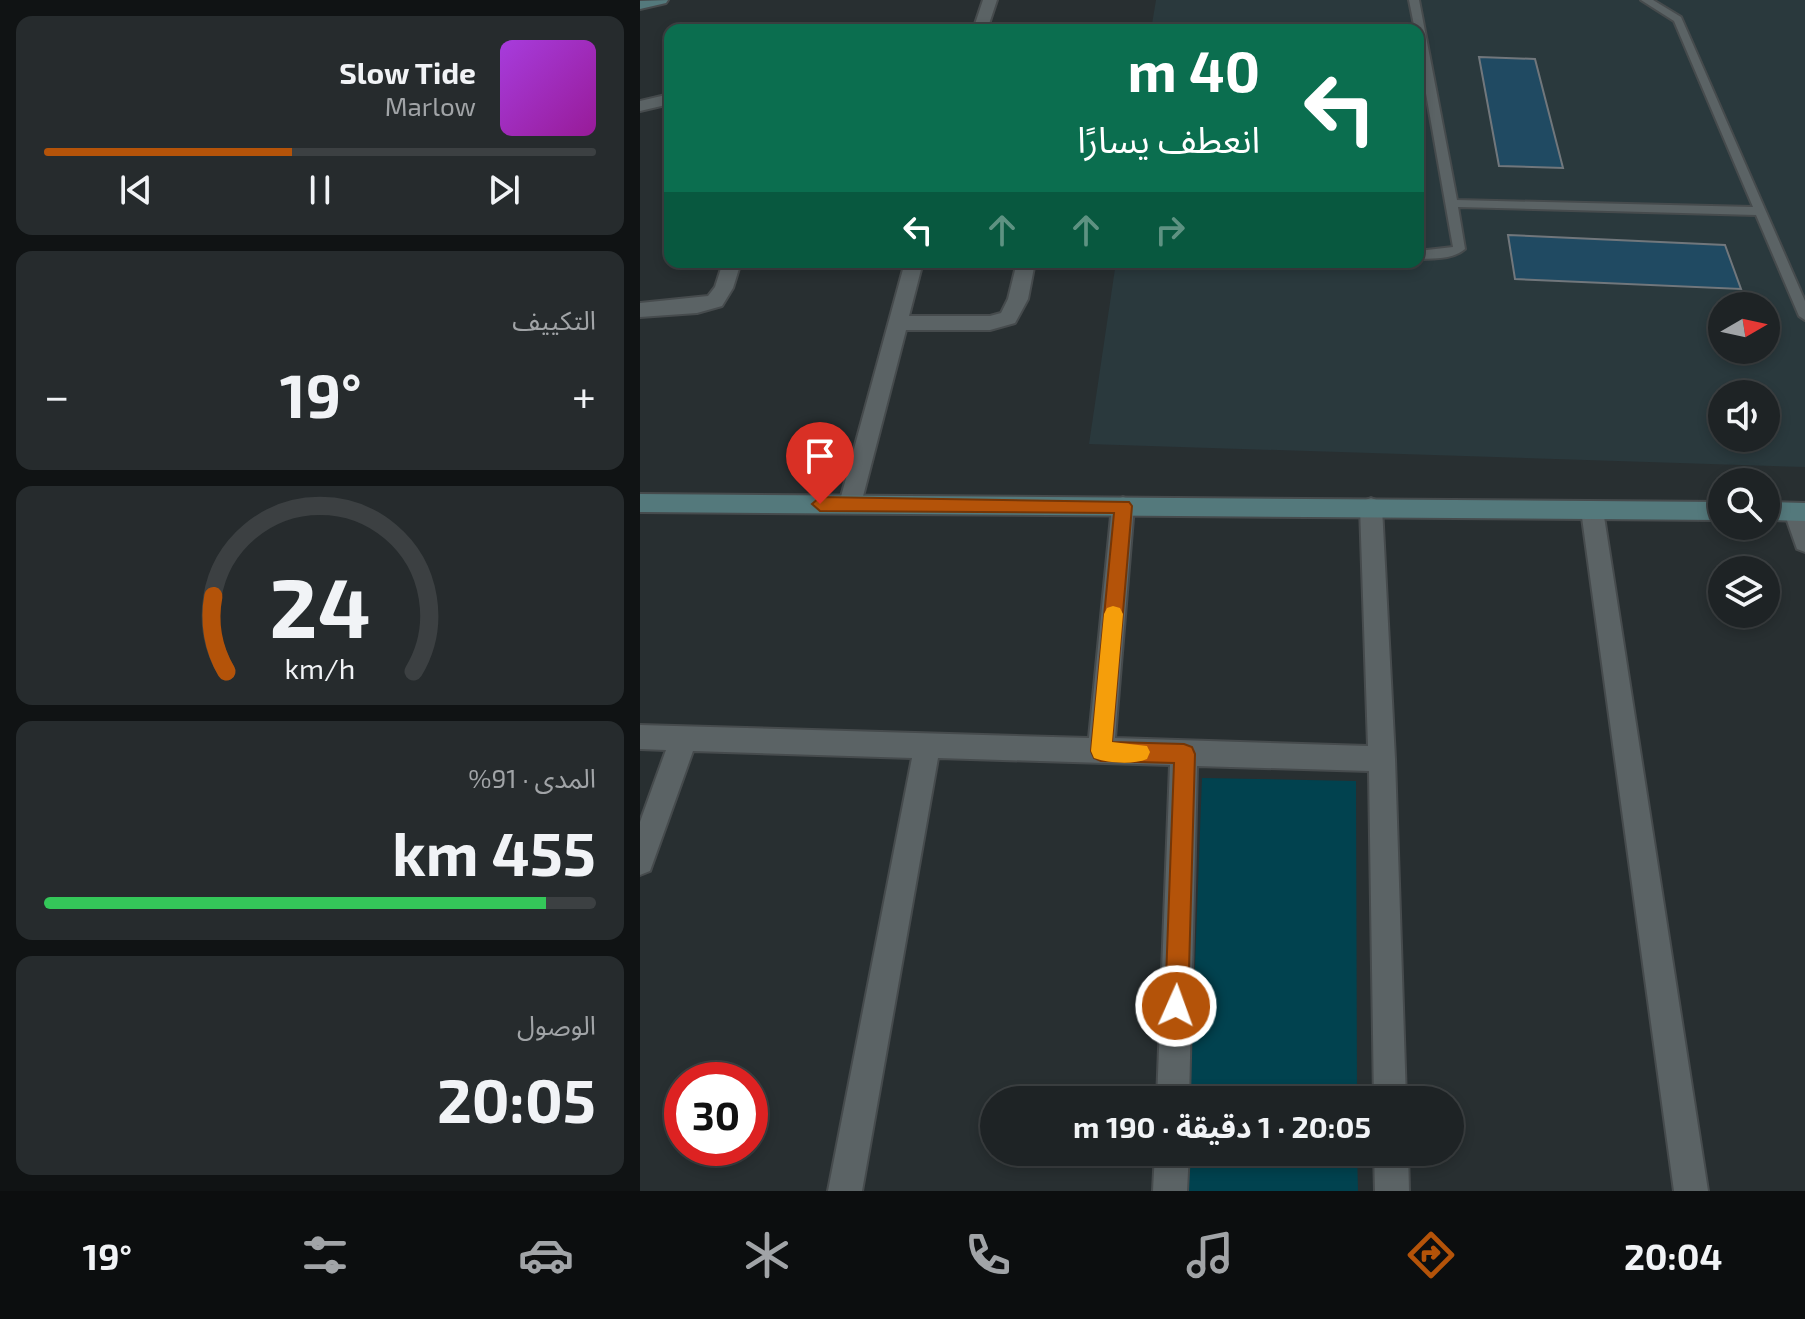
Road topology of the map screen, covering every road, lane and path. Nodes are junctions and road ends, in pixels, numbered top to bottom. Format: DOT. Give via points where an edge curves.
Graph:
graph roads {
  1 [pos="661,0"];
  2 [pos="990,0"];
  3 [pos="1414,0"];
  4 [pos="1646,0"];
  5 [pos="640,5"];
  6 [pos="981,24"];
  7 [pos="1417,24"];
  8 [pos="1424,67"];
  9 [pos="664,100"];
  10 [pos="640,106"];
  11 [pos="1452,203"];
  12 [pos="1760,211"];
  13 [pos="1424,255"];
  14 [pos="730,268"];
  15 [pos="912,268"];
  16 [pos="1025,268"];
  17 [pos="640,310"];
  18 [pos="1805,316"];
  19 [pos="898,323"];
  20 [pos="640,503"];
  21 [pos="850,504"];
  22 [pos="1123,506"];
  23 [pos="1371,507"];
  24 [pos="1592,510"];
  25 [pos="1708,511"];
  26 [pos="1780,511"];
  27 [pos="1800,512"];
  28 [pos="1805,542"];
  29 [pos="640,737"];
  30 [pos="684,738"];
  31 [pos="927,746"];
  32 [pos="1101,751"];
  33 [pos="1184,754"];
  34 [pos="1382,759"];
  35 [pos="640,861"];
  36 [pos="1173,1086"];
  37 [pos="1390,1086"];
  38 [pos="1171,1166"];
  39 [pos="1391,1166"];
  40 [pos="845,1191"];
  41 [pos="1170,1191"];
  42 [pos="1392,1191"];
  43 [pos="1691,1191"];
  1 -- 5 [label="street"];
  2 -- 6 [label="street"];
  3 -- 7 [label="lane"];
  4 -- 12 [label="lane" via="1678,19"];
  8 -- 11 [label="lane"];
  9 -- 10 [label="street"];
  11 -- 12 [label="lane"];
  11 -- 13 [label="lane" via="1459,249"];
  12 -- 18 [label="lane"];
  14 -- 17 [label="street" via="715,301"];
  15 -- 19 [label="street"];
  16 -- 19 [label="street" via="1008,318 990,323"];
  19 -- 21 [label="street"];
  20 -- 21 [label="street"];
  21 -- 22 [label="street"];
  22 -- 23 [label="street"];
  22 -- 32 [label="street"];
  23 -- 24 [label="street"];
  23 -- 34 [label="street"];
  24 -- 25 [label="street"];
  24 -- 43 [label="street"];
  26 -- 27 [label="street"];
  27 -- 28 [label="street"];
  29 -- 30 [label="street"];
  30 -- 31 [label="street"];
  30 -- 35 [label="street"];
  31 -- 32 [label="street"];
  31 -- 40 [label="street"];
  32 -- 33 [label="street"];
  33 -- 34 [label="street"];
  33 -- 36 [label="street"];
  34 -- 37 [label="street"];
  38 -- 41 [label="street"];
  39 -- 42 [label="street"];
}
